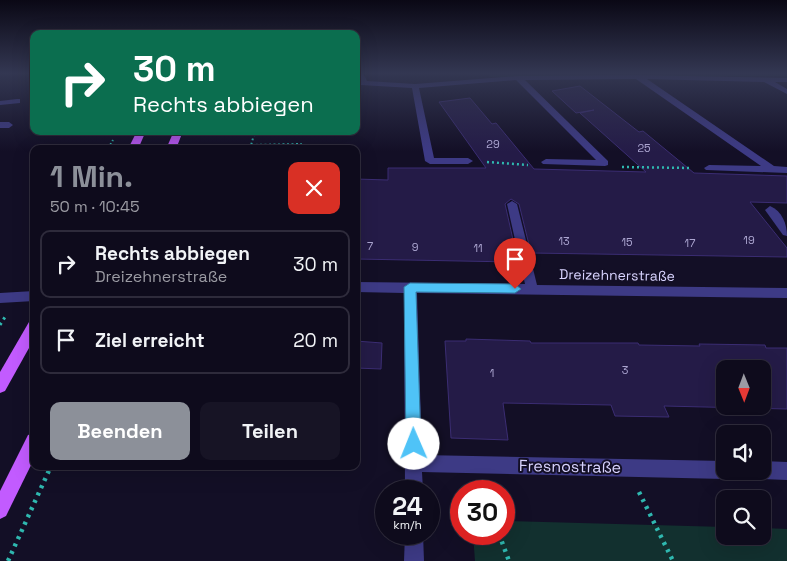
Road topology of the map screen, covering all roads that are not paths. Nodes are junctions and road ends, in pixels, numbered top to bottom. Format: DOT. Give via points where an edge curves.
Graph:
graph roads {
  1 [pos="418,99"];
  2 [pos="540,99"];
  3 [pos="670,99"];
  4 [pos="17,101"];
  5 [pos="0,102"];
  6 [pos="468,161"];
  7 [pos="546,162"];
  8 [pos="709,168"];
  9 [pos="772,169"];
  10 [pos="787,170"];
  11 [pos="512,204"];
  12 [pos="770,210"];
  13 [pos="787,232"];
  14 [pos="360,287"];
  15 [pos="410,287"];
  16 [pos="532,289"];
  17 [pos="787,293"];
  18 [pos="30,296"];
  19 [pos="0,298"];
  20 [pos="30,333"];
  21 [pos="0,386"];
  22 [pos="30,449"];
  23 [pos="414,463"];
  24 [pos="716,470"];
  25 [pos="771,470"];
  26 [pos="787,471"];
  27 [pos="414,480"];
  28 [pos="0,510"];
  29 [pos="414,545"];
  30 [pos="414,561"];
  1 -- 6 [label="street" via="430,161"];
  2 -- 7 [label="street" via="605,163"];
  3 -- 9 [label="street"];
  4 -- 5 [label="street"];
  8 -- 9 [label="street"];
  9 -- 10 [label="street"];
  11 -- 16 [label="street"];
  12 -- 13 [label="street"];
  14 -- 15 [label="street, Dreizehnerstraße"];
  15 -- 16 [label="street, Dreizehnerstraße"];
  15 -- 23 [label="street"];
  16 -- 17 [label="street, Dreizehnerstraße"];
  18 -- 19 [label="street"];
  20 -- 21 [label="main road"];
  22 -- 28 [label="main road"];
  23 -- 24 [label="street, Fresnostraße"];
  23 -- 27 [label="street"];
  25 -- 26 [label="street"];
  29 -- 30 [label="street"];
}
